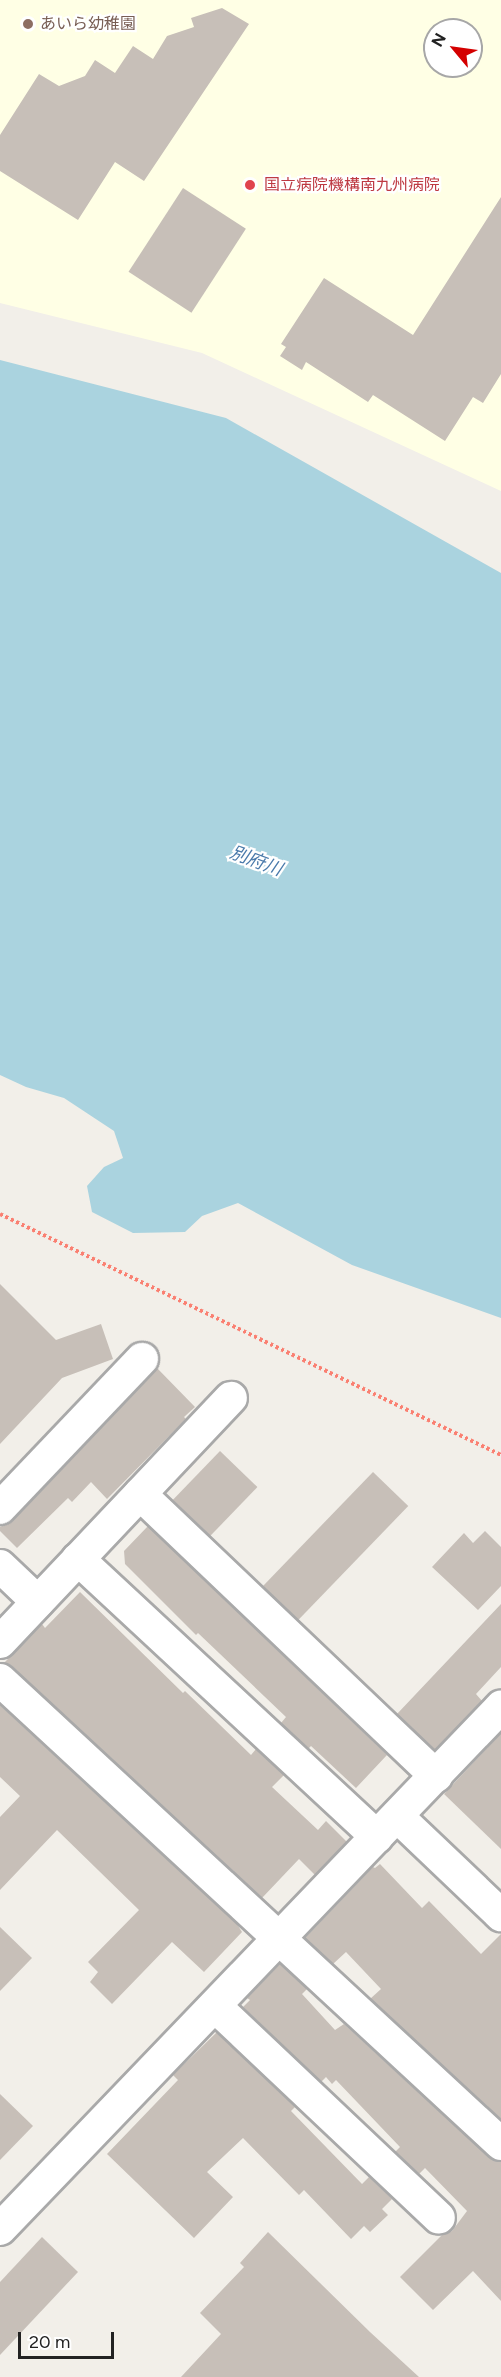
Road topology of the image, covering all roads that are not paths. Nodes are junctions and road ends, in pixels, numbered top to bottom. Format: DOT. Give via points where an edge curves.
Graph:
graph roads {
  1 [pos="142,1359"];
  2 [pos="231,1398"];
  3 [pos="140,1494"];
  4 [pos="0,1508"];
  5 [pos="78,1559"];
  6 [pos="0,1566"];
  7 [pos="38,1602"];
  8 [pos="0,1642"];
  9 [pos="0,1680"];
  10 [pos="501,1707"];
  11 [pos="436,1776"];
  12 [pos="387,1827"];
  13 [pos="501,1916"];
  14 [pos="278,1937"];
  15 [pos="215,2006"];
  16 [pos="501,2144"];
  17 [pos="439,2218"];
  18 [pos="0,2229"];
  1 -- 4 [label="street"];
  2 -- 3 [label="street"];
  3 -- 5 [label="street"];
  3 -- 11 [label="street"];
  5 -- 7 [label="street"];
  5 -- 12 [label="street"];
  6 -- 7 [label="street"];
  7 -- 8 [label="street"];
  9 -- 14 [label="street"];
  10 -- 11 [label="street"];
  11 -- 12 [label="street"];
  12 -- 13 [label="street"];
  12 -- 14 [label="street"];
  14 -- 15 [label="street"];
  14 -- 16 [label="street"];
  15 -- 17 [label="street"];
  15 -- 18 [label="street"];
}
